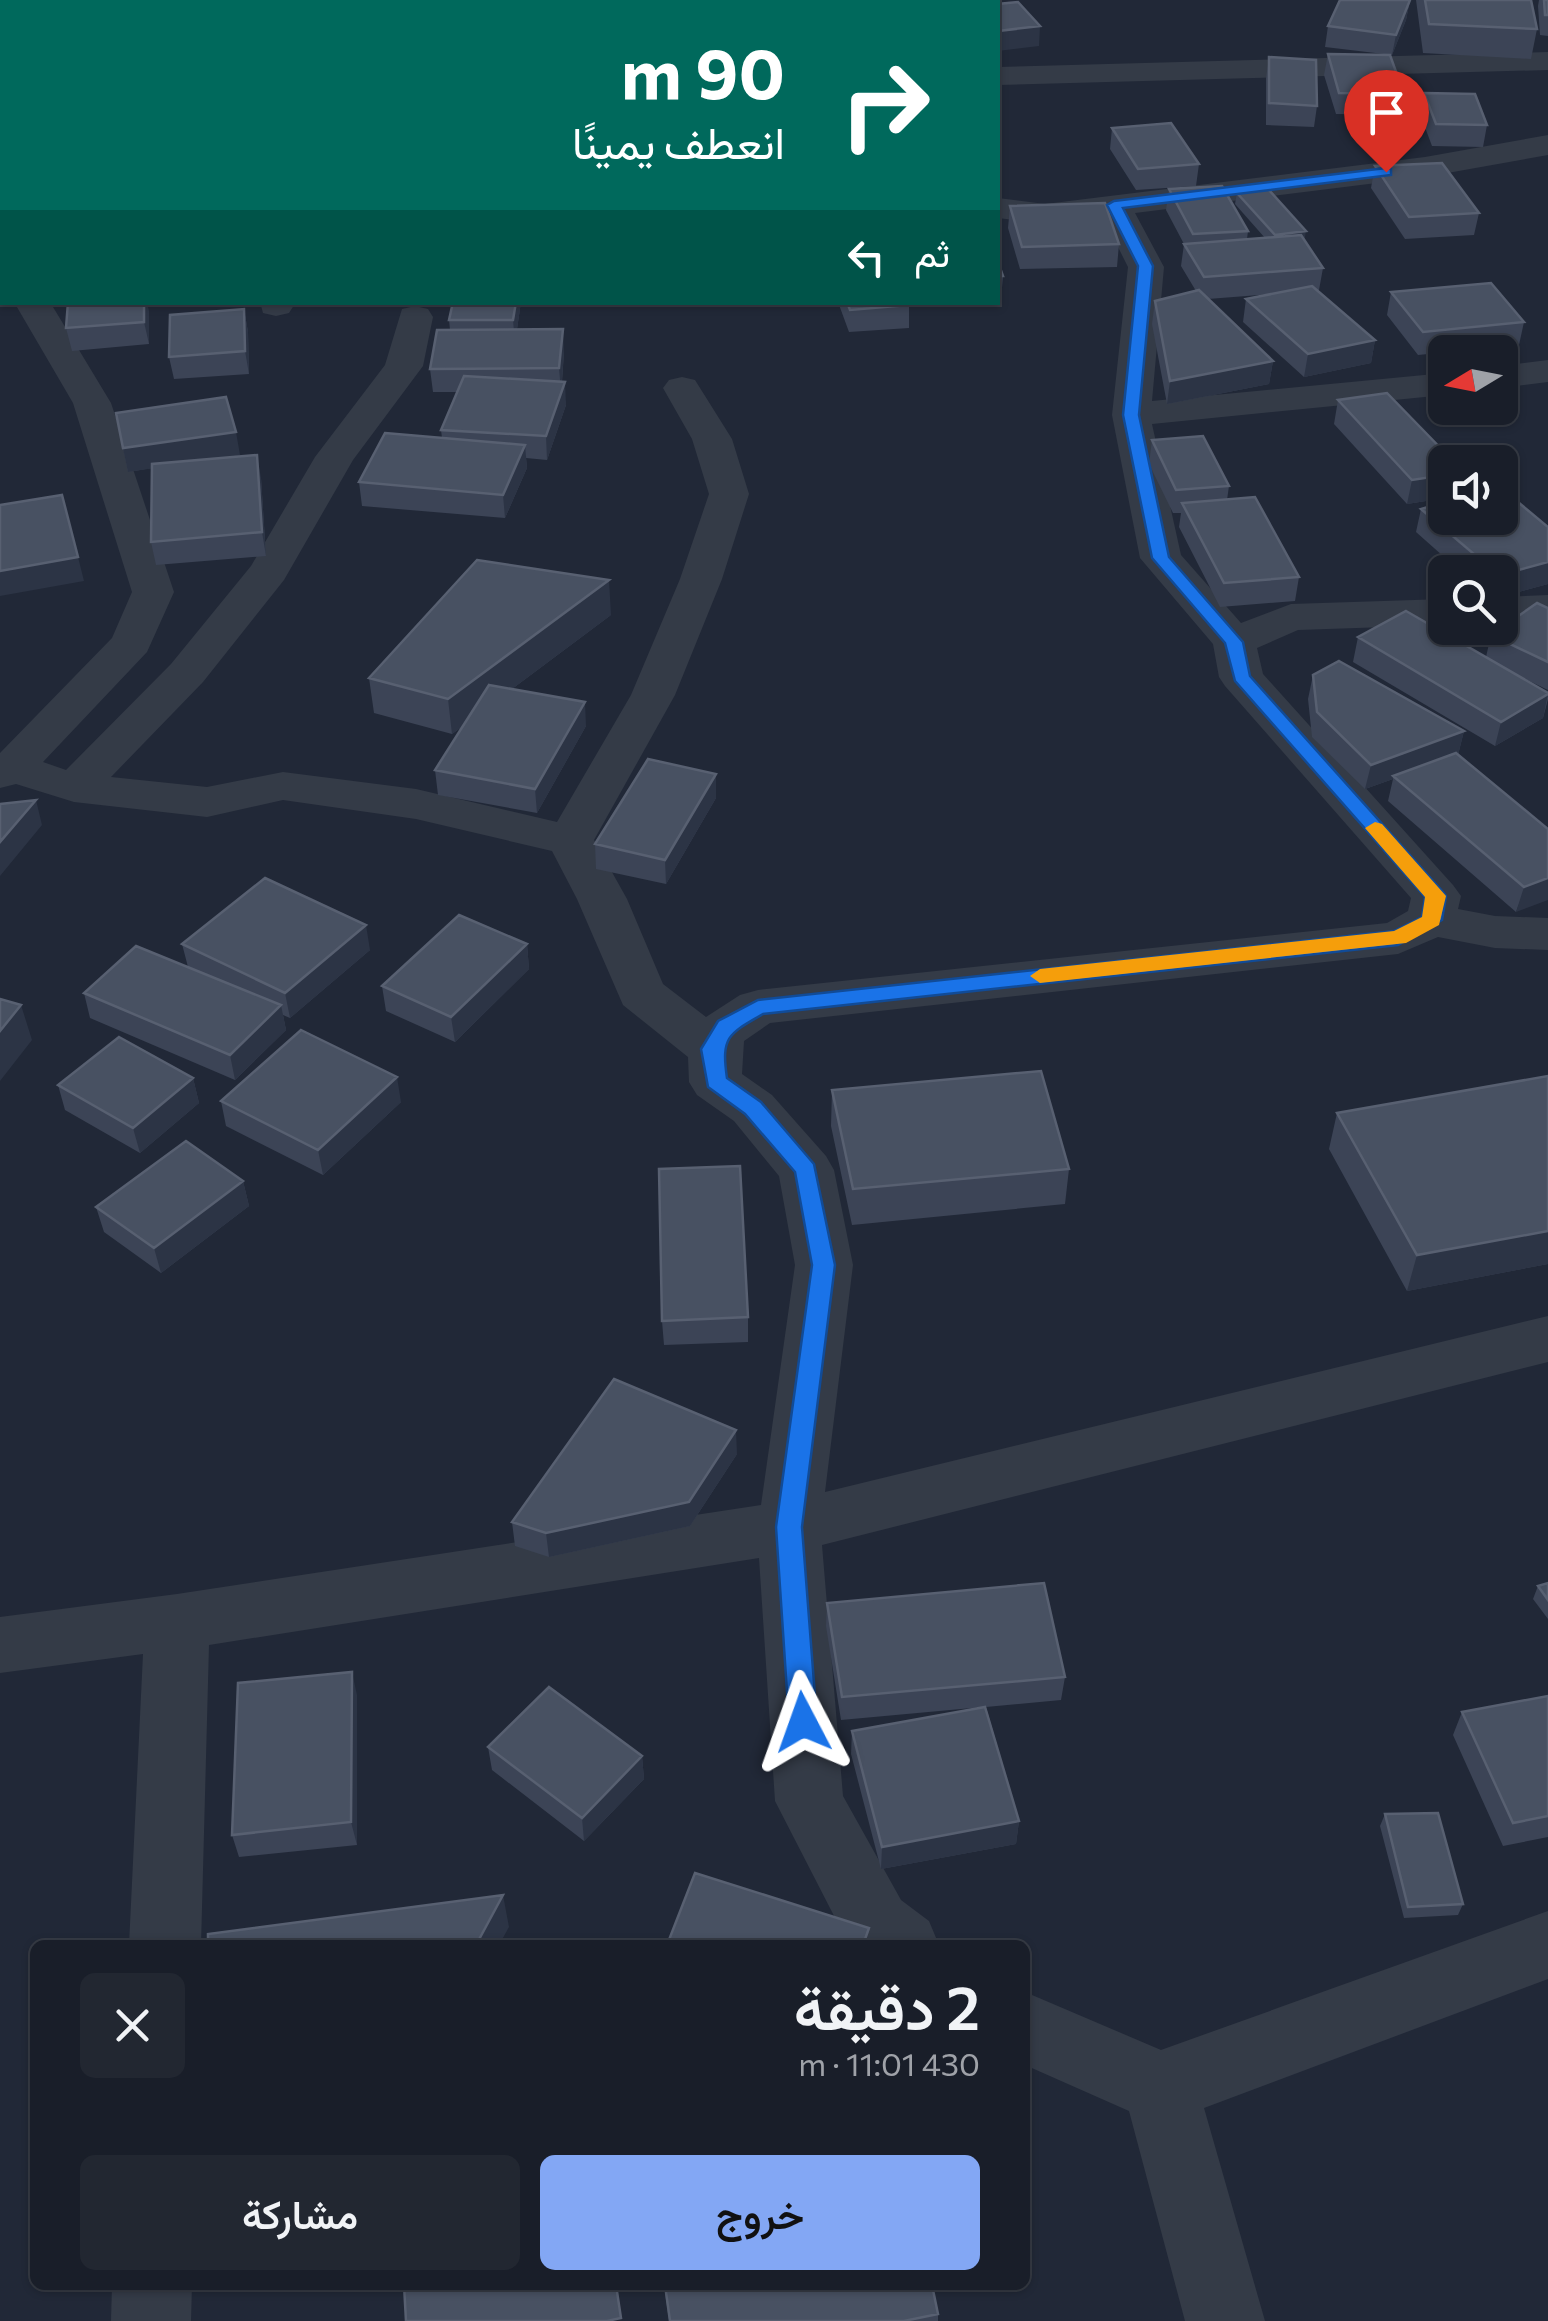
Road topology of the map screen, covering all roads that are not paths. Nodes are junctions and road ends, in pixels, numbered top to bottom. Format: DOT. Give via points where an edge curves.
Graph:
graph roads {
  1 [pos="1548,61"];
  2 [pos="1000,76"];
  3 [pos="1543,154"];
  4 [pos="1114,205"];
  5 [pos="1000,208"];
  6 [pos="34,305"];
  7 [pos="414,316"];
  8 [pos="1548,371"];
  9 [pos="1518,375"];
  10 [pos="1428,386"];
  11 [pos="682,388"];
  12 [pos="1131,415"];
  13 [pos="1548,608"];
  14 [pos="1518,609"];
  15 [pos="1428,613"];
  16 [pos="1234,642"];
  17 [pos="6,770"];
  18 [pos="74,788"];
  19 [pos="570,840"];
  20 [pos="1432,920"];
  21 [pos="1495,932"];
  22 [pos="1548,934"];
  23 [pos="1548,962"];
  24 [pos="712,1049"];
  25 [pos="1548,1338"];
  26 [pos="789,1527"];
  27 [pos="177,1622"];
  28 [pos="0,1645"];
  29 [pos="165,1940"];
  30 [pos="897,1940"];
  31 [pos="1548,1945"];
  32 [pos="1030,2030"];
  33 [pos="1160,2088"];
  34 [pos="152,2290"];
  35 [pos="151,2321"];
  36 [pos="1225,2321"];
  1 -- 2 [label="street"];
  3 -- 4 [label="street"];
  4 -- 5 [label="street" via="1044,214"];
  4 -- 12 [label="street" via="1146,266"];
  6 -- 17 [label="street" via="92,403 153,592 132,643"];
  7 -- 18 [label="street" via="404,366 335,457 269,570 187,673"];
  8 -- 9 [label="street"];
  10 -- 12 [label="street"];
  11 -- 19 [label="street" via="712,439 730,494 653,695"];
  12 -- 16 [label="street" via="1161,558"];
  13 -- 14 [label="street"];
  15 -- 16 [label="street" via="1291,617"];
  16 -- 20 [label="street" via="1241,677 1436,896"];
  17 -- 18 [label="street"];
  18 -- 19 [label="street" via="208,802 284,786 416,804"];
  19 -- 24 [label="street" via="640,993"];
  20 -- 21 [label="street"];
  20 -- 24 [label="street" via="1398,938 758,1007 725,1026"];
  21 -- 22 [label="street"];
  21 -- 23 [label="street"];
  24 -- 26 [label="street" via="716,1082 753,1108 806,1170 824,1265"];
  25 -- 26 [label="street"];
  26 -- 27 [label="street"];
  26 -- 30 [label="street" via="809,1800 876,1924"];
  27 -- 28 [label="street"];
  27 -- 29 [label="street"];
  31 -- 33 [label="street"];
  32 -- 33 [label="street"];
  33 -- 36 [label="street"];
  34 -- 35 [label="street"];
}
